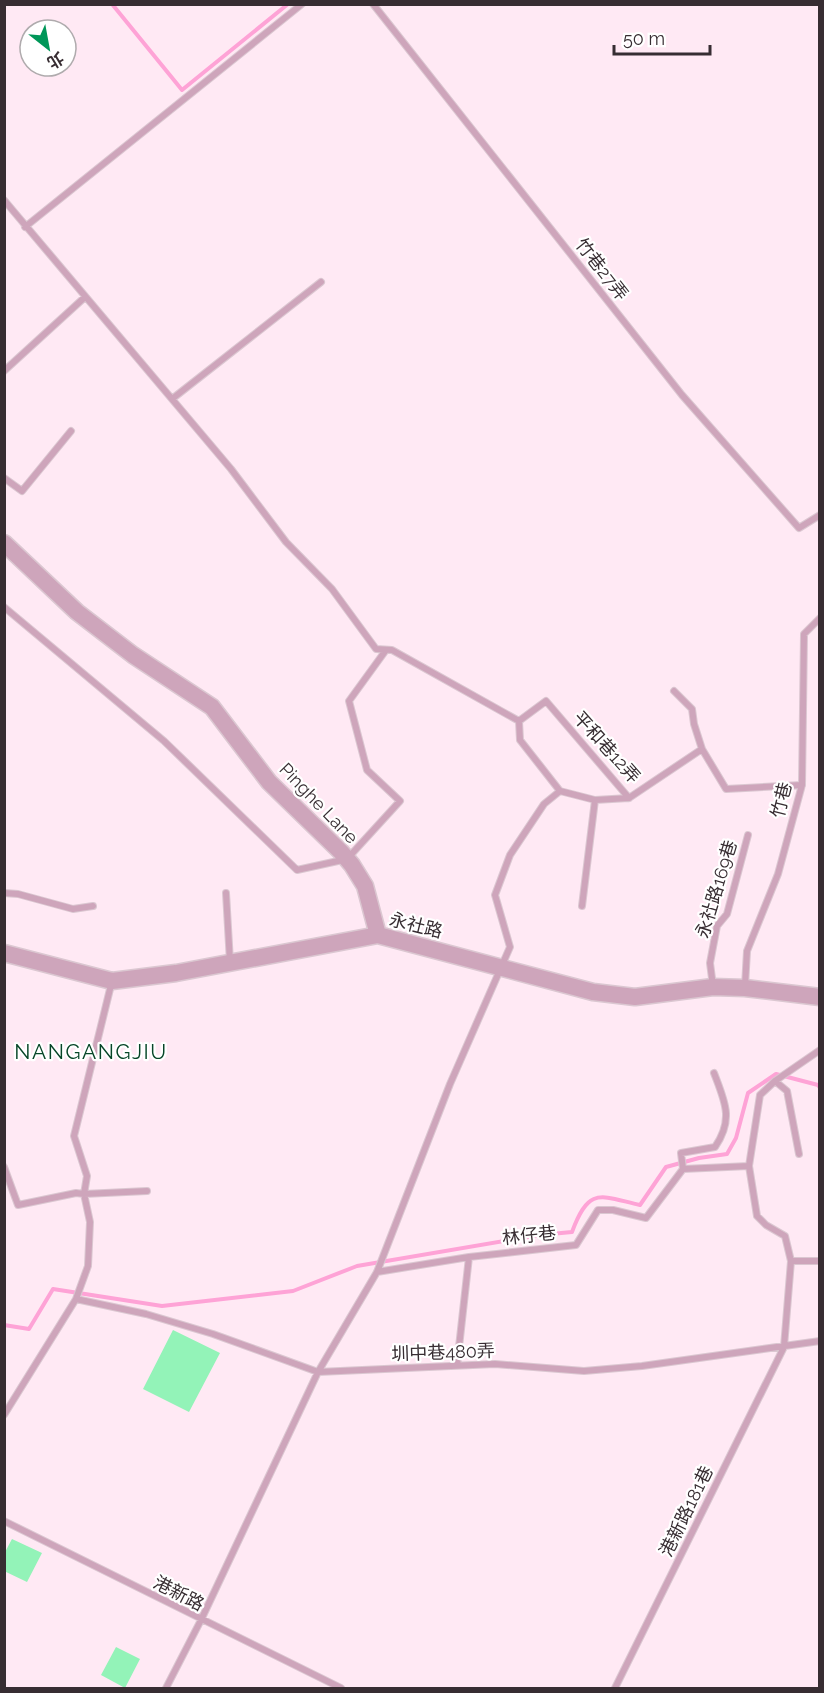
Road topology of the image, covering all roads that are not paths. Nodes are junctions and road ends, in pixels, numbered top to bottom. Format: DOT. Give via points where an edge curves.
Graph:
graph roads {
  1 [pos="302,4"];
  2 [pos="373,4"];
  3 [pos="4,200"];
  4 [pos="26,226"];
  5 [pos="321,282"];
  6 [pos="85,297"];
  7 [pos="4,371"];
  8 [pos="172,399"];
  9 [pos="71,431"];
  10 [pos="4,478"];
  11 [pos="819,515"];
  12 [pos="4,543"];
  13 [pos="4,607"];
  14 [pos="819,618"];
  15 [pos="387,650"];
  16 [pos="674,691"];
  17 [pos="519,721"];
  18 [pos="702,749"];
  19 [pos="802,785"];
  20 [pos="560,791"];
  21 [pos="629,798"];
  22 [pos="595,800"];
  23 [pos="748,835"];
  24 [pos="347,859"];
  25 [pos="4,893"];
  26 [pos="226,893"];
  27 [pos="93,906"];
  28 [pos="582,906"];
  29 [pos="378,935"];
  30 [pos="4,953"];
  31 [pos="230,963"];
  32 [pos="501,968"];
  33 [pos="112,981"];
  34 [pos="713,987"];
  35 [pos="745,988"];
  36 [pos="819,997"];
  37 [pos="819,1050"];
  38 [pos="714,1073"];
  39 [pos="776,1080"];
  40 [pos="799,1154"];
  41 [pos="749,1166"];
  42 [pos="4,1167"];
  43 [pos="683,1169"];
  44 [pos="147,1191"];
  45 [pos="84,1194"];
  46 [pos="469,1257"];
  47 [pos="791,1260"];
  48 [pos="819,1261"];
  49 [pos="377,1272"];
  50 [pos="76,1299"];
  51 [pos="819,1341"];
  52 [pos="784,1347"];
  53 [pos="457,1365"];
  54 [pos="318,1372"];
  55 [pos="4,1415"];
  56 [pos="4,1521"];
  57 [pos="201,1620"];
  58 [pos="165,1689"];
  59 [pos="341,1689"];
  60 [pos="615,1689"];
  1 -- 4 [label="lane"];
  2 -- 11 [label="lane, 竹巷27弄" via="682,395 799,528"];
  3 -- 4 [label="lane"];
  4 -- 6 [label="lane"];
  5 -- 8 [label="lane"];
  6 -- 7 [label="lane"];
  6 -- 8 [label="lane"];
  8 -- 15 [label="lane" via="286,542 332,589 376,649"];
  9 -- 10 [label="lane" via="22,491"];
  12 -- 24 [label="street, Pinghe Lane" via="77,612 212,707 269,782"];
  13 -- 24 [label="lane" via="164,741 297,870"];
  14 -- 19 [label="lane, 竹巷" via="804,634"];
  15 -- 17 [label="lane"];
  15 -- 24 [label="lane" via="349,701 367,770 400,801"];
  16 -- 18 [label="lane" via="692,710"];
  17 -- 20 [label="lane" via="520,740"];
  17 -- 21 [label="lane, 平和巷12弄" via="546,701"];
  18 -- 19 [label="lane" via="726,789"];
  18 -- 21 [label="lane, 平和巷12弄"];
  19 -- 35 [label="lane, 竹巷" via="778,874 747,951"];
  20 -- 22 [label="lane"];
  20 -- 32 [label="lane" via="544,804 510,855 495,895 510,947"];
  21 -- 22 [label="lane"];
  22 -- 28 [label="lane"];
  23 -- 34 [label="lane, 永社路169巷" via="727,914 717,926 710,963"];
  24 -- 29 [label="street, Pinghe Lane" via="365,886"];
  25 -- 27 [label="lane" via="73,909"];
  26 -- 31 [label="lane"];
  29 -- 31 [label="street, 永社路"];
  29 -- 32 [label="street, 永社路"];
  30 -- 33 [label="street, 永社路"];
  31 -- 33 [label="street, 永社路"];
  32 -- 34 [label="street, 永社路" via="592,992 635,997"];
  32 -- 49 [label="lane" via="450,1084"];
  33 -- 45 [label="lane" via="74,1136 87,1176"];
  34 -- 35 [label="street, 永社路"];
  35 -- 36 [label="street, 永社路"];
  37 -- 39 [label="lane"];
  38 -- 43 [label="lane" via="727,1107 724,1133 715,1147 681,1153"];
  39 -- 40 [label="lane" via="787,1091"];
  39 -- 41 [label="lane" via="760,1095"];
  41 -- 43 [label="lane"];
  41 -- 47 [label="lane" via="757,1216 785,1236"];
  42 -- 45 [label="lane" via="18,1205"];
  43 -- 46 [label="lane, 林仔巷" via="646,1218 598,1210 576,1245"];
  44 -- 45 [label="lane"];
  45 -- 50 [label="lane" via="90,1222 88,1266"];
  46 -- 49 [label="lane, 林仔巷"];
  46 -- 53 [label="lane"];
  47 -- 48 [label="lane"];
  47 -- 52 [label="lane"];
  49 -- 54 [label="lane"];
  50 -- 54 [label="lane, 圳中巷480弄" via="157,1317"];
  50 -- 55 [label="lane"];
  51 -- 52 [label="lane, 圳中巷480弄"];
  52 -- 53 [label="lane, 圳中巷480弄" via="584,1371"];
  52 -- 60 [label="lane, 港新路181巷"];
  53 -- 54 [label="lane, 圳中巷480弄"];
  54 -- 57 [label="lane"];
  56 -- 57 [label="lane, 港新路"];
  57 -- 58 [label="lane"];
  57 -- 59 [label="lane, 港新路"];
}
